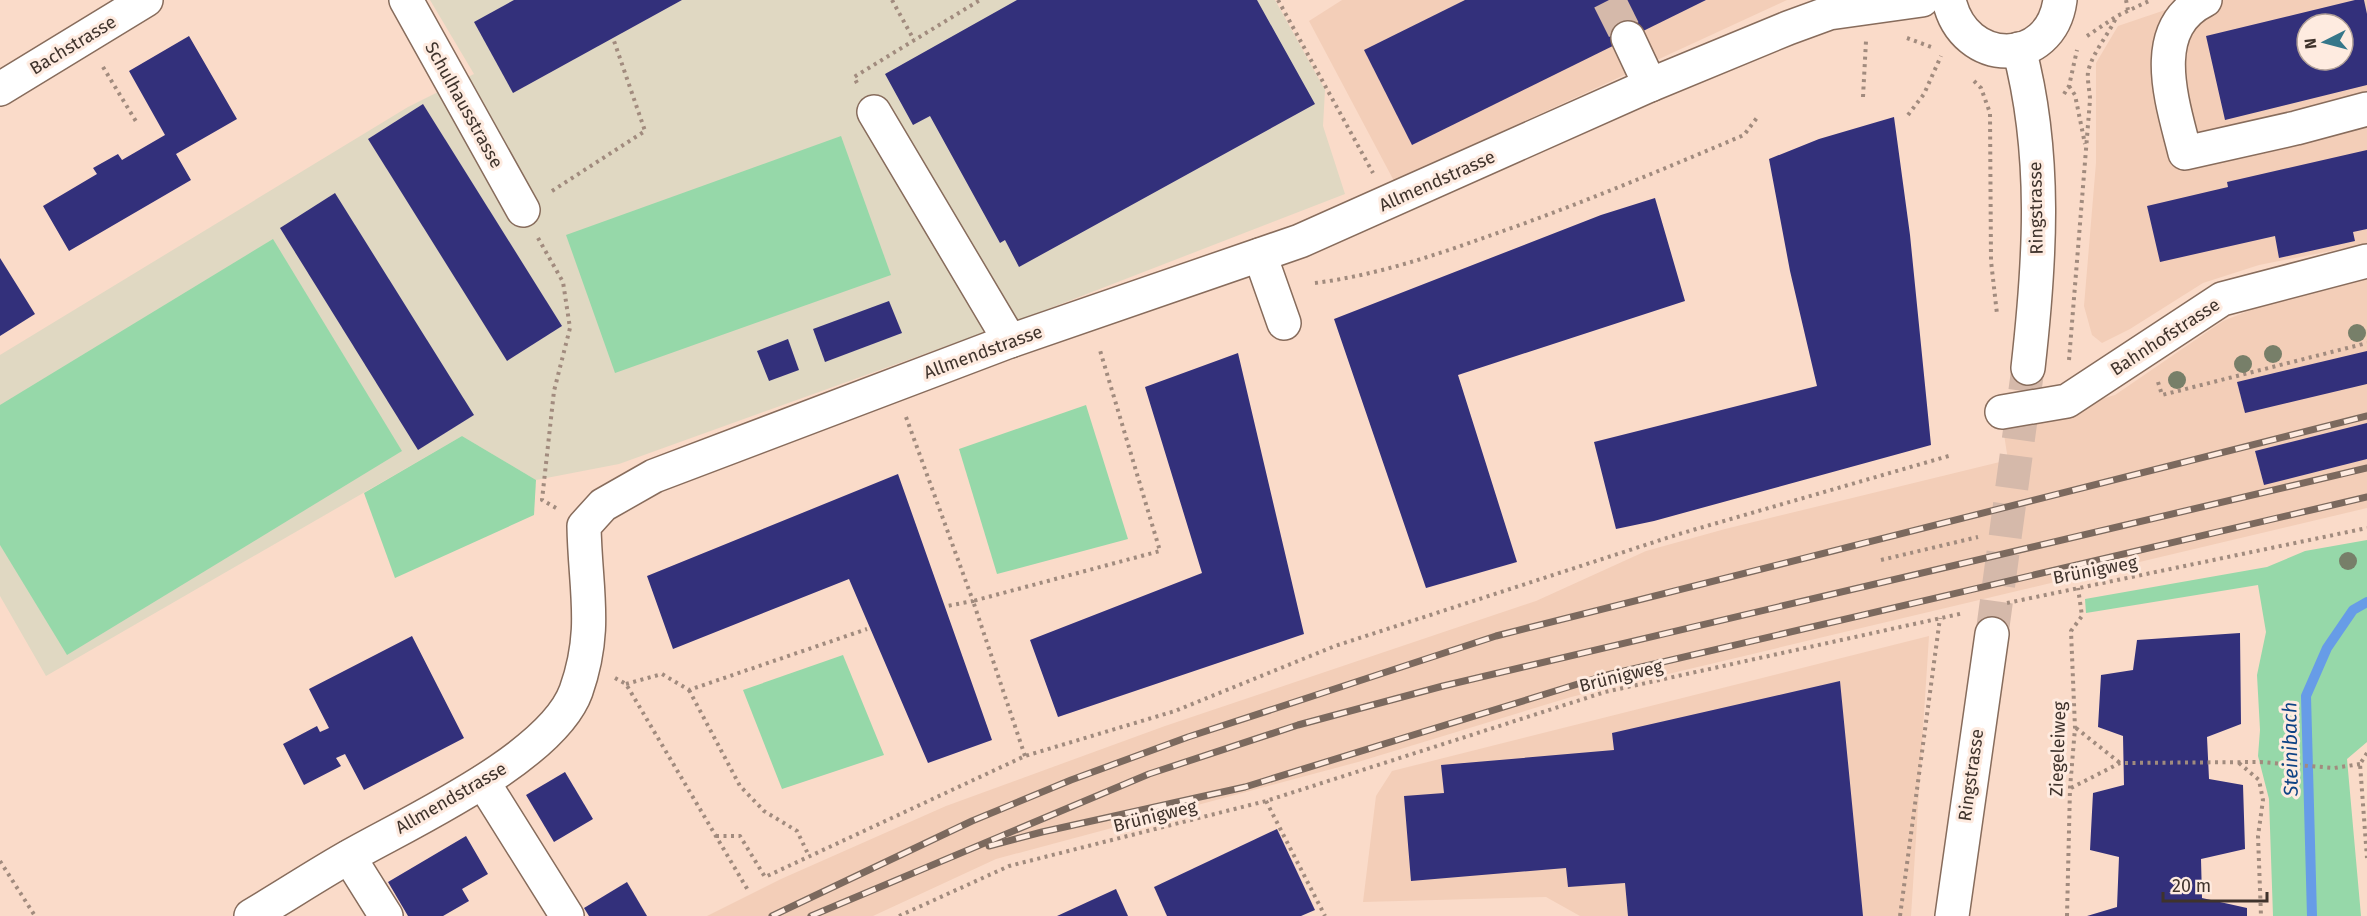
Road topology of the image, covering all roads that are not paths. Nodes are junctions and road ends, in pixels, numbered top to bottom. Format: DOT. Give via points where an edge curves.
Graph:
graph roads {
  1 [pos="146,0"];
  2 [pos="406,0"];
  3 [pos="1922,0"];
  4 [pos="1949,0"];
  5 [pos="2060,0"];
  6 [pos="2202,1"];
  7 [pos="1628,38"];
  8 [pos="2019,49"];
  9 [pos="1650,85"];
  10 [pos="0,89"];
  11 [pos="2367,109"];
  12 [pos="874,112"];
  13 [pos="523,210"];
  14 [pos="1260,255"];
  15 [pos="2367,261"];
  16 [pos="1284,323"];
  17 [pos="1010,342"];
  18 [pos="2028,368"];
  19 [pos="2002,412"];
  20 [pos="1982,622"];
  21 [pos="483,782"];
  22 [pos="349,857"];
  23 [pos="251,916"];
  24 [pos="386,916"];
  25 [pos="567,916"];
  26 [pos="1952,916"];
  1 -- 10 [label="street, Bachstrasse"];
  2 -- 13 [label="street, Schulhausstrasse"];
  3 -- 9 [label="street, Allmendstrasse" via="1829,13"];
  4 -- 8 [label="street" via="1953,18 1977,44 1994,50"];
  5 -- 8 [label="street" via="2054,21 2044,36"];
  6 -- 11 [label="street" via="2172,34 2167,50 2171,95 2185,153"];
  7 -- 9 [label="street"];
  8 -- 18 [label="street, Ringstrasse" via="2034,132 2040,214"];
  9 -- 14 [label="street, Allmendstrasse" via="1389,203"];
  12 -- 17 [label="street"];
  14 -- 16 [label="street"];
  14 -- 17 [label="street, Allmendstrasse"];
  15 -- 19 [label="street, Bahnhofstrasse" via="2222,299 2067,401"];
  17 -- 21 [label="street, Allmendstrasse" via="654,476 603,505 584,526 591,632 575,693 563,717 509,765"];
  20 -- 26 [label="street, Ringstrasse"];
  21 -- 22 [label="street, Allmendstrasse"];
  21 -- 25 [label="street"];
  22 -- 23 [label="street, Allmendstrasse"];
  22 -- 24 [label="street"];
}
